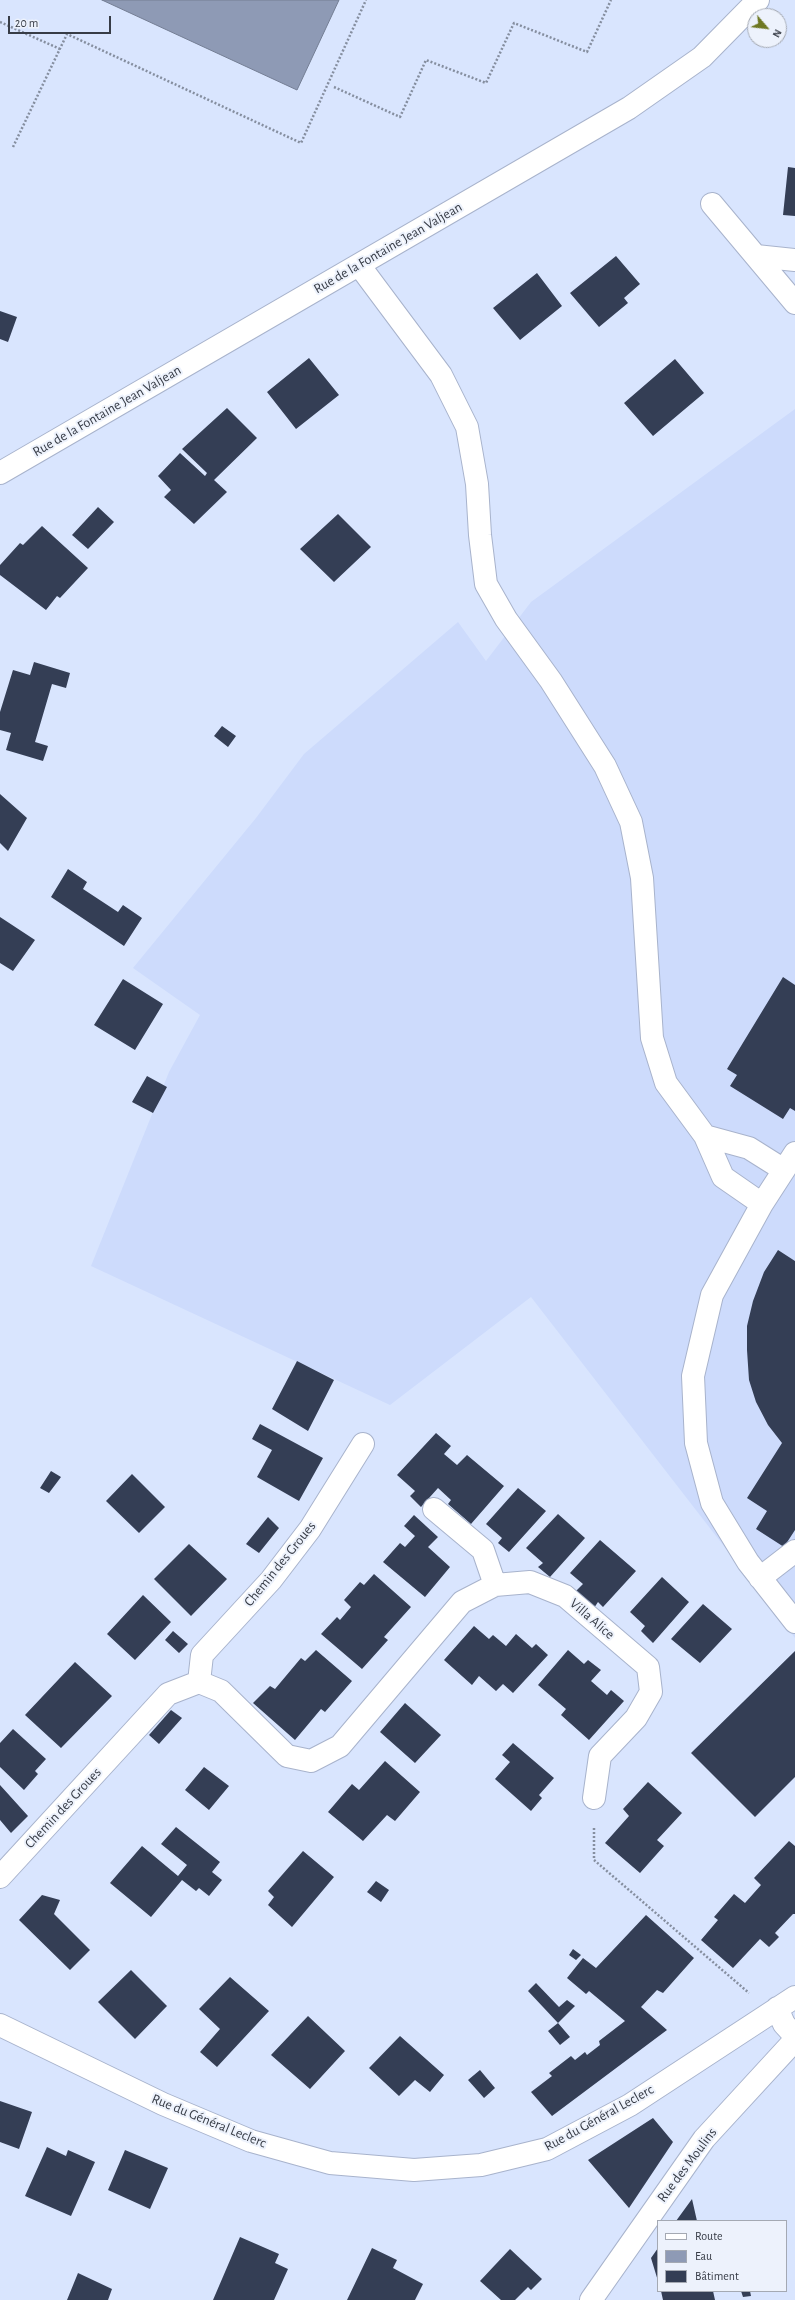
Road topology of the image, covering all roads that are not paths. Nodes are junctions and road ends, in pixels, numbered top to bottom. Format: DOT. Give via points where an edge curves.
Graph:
graph roads {
  1 [pos="758,0"];
  2 [pos="712,204"];
  3 [pos="756,256"];
  4 [pos="795,260"];
  5 [pos="359,265"];
  6 [pos="795,303"];
  7 [pos="0,473"];
  8 [pos="704,1136"];
  9 [pos="789,1162"];
  10 [pos="762,1204"];
  11 [pos="363,1444"];
  12 [pos="434,1509"];
  13 [pos="795,1551"];
  14 [pos="760,1578"];
  15 [pos="495,1585"];
  16 [pos="795,1622"];
  17 [pos="199,1682"];
  18 [pos="594,1798"];
  19 [pos="0,1877"];
  20 [pos="777,2008"];
  21 [pos="0,2025"];
  22 [pos="795,2036"];
  23 [pos="795,2040"];
  24 [pos="591,2300"];
  1 -- 5 [label="street, Rue de la Fontaine Jean Valjean" via="702,57 629,108"];
  2 -- 3 [label="street"];
  3 -- 4 [label="street"];
  3 -- 6 [label="street"];
  5 -- 7 [label="street, Rue de la Fontaine Jean Valjean"];
  5 -- 8 [label="street" via="441,375 467,426 477,484 486,584 506,619 551,681 605,766 631,822 642,878 652,1038 666,1083"];
  8 -- 9 [label="street"];
  8 -- 10 [label="street" via="723,1177"];
  9 -- 10 [label="street"];
  10 -- 14 [label="street" via="712,1295 693,1376 696,1443 712,1503"];
  11 -- 17 [label="street, Chemin des Groues" via="310,1529 271,1580 202,1655"];
  12 -- 15 [label="street" via="483,1550"];
  13 -- 14 [label="street"];
  14 -- 16 [label="street"];
  15 -- 17 [label="street, Villa Alice" via="462,1602 340,1746 311,1761 287,1756 221,1691"];
  15 -- 18 [label="street, Villa Alice" via="530,1582 565,1596 648,1667 651,1692 636,1718 600,1756"];
  17 -- 19 [label="street, Chemin des Groues" via="168,1694"];
  20 -- 21 [label="street, Rue du Général Leclerc" via="630,2104 547,2149 481,2165 414,2170 330,2163 252,2141 163,2104"];
  20 -- 22 [label="street" via="784,2024"];
  23 -- 24 [label="street, Rue des Moulins" via="704,2139"];
}
